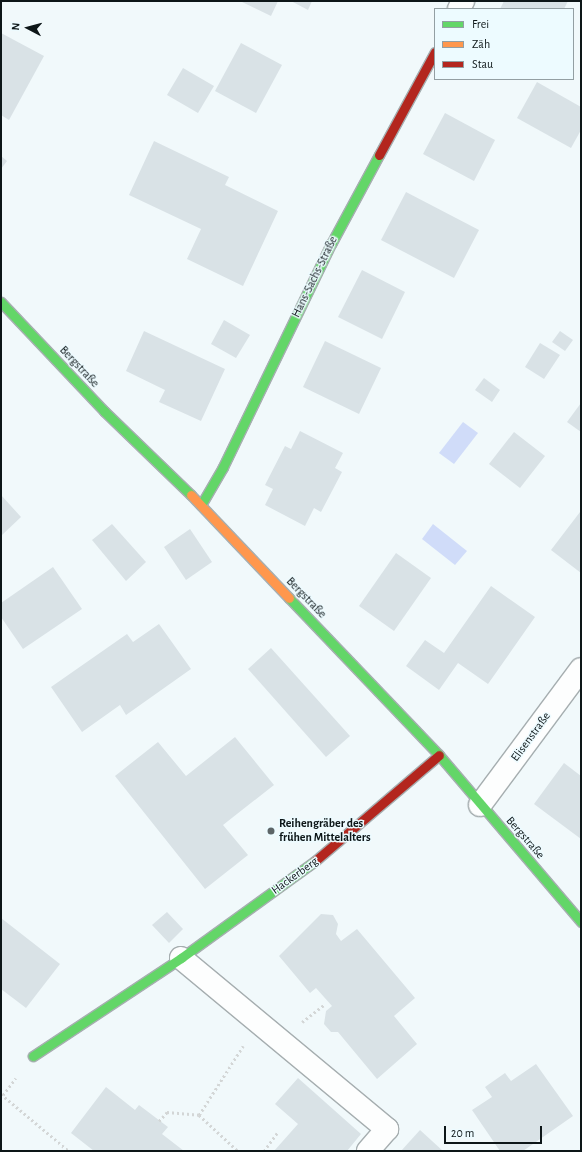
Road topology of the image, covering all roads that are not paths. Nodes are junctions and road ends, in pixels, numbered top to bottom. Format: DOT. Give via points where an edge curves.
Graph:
graph roads {
  1 [pos="434,54"];
  2 [pos="1,302"];
  3 [pos="201,505"];
  4 [pos="581,669"];
  5 [pos="438,755"];
  6 [pos="480,805"];
  7 [pos="581,922"];
  8 [pos="181,958"];
  9 [pos="33,1056"];
  10 [pos="368,1151"];
  1 -- 3 [label="street, Hans-Sachs-Straße" via="331,244 223,467"];
  2 -- 3 [label="street, Bergstraße" via="104,411"];
  3 -- 5 [label="street, Bergstraße"];
  4 -- 6 [label="street, Elisenstraße"];
  5 -- 6 [label="street, Bergstraße"];
  5 -- 8 [label="street, Hackerberg" via="329,851"];
  6 -- 7 [label="street, Bergstraße"];
  8 -- 9 [label="street, Hackerberg"];
  8 -- 10 [label="street" via="387,1129"];
}
